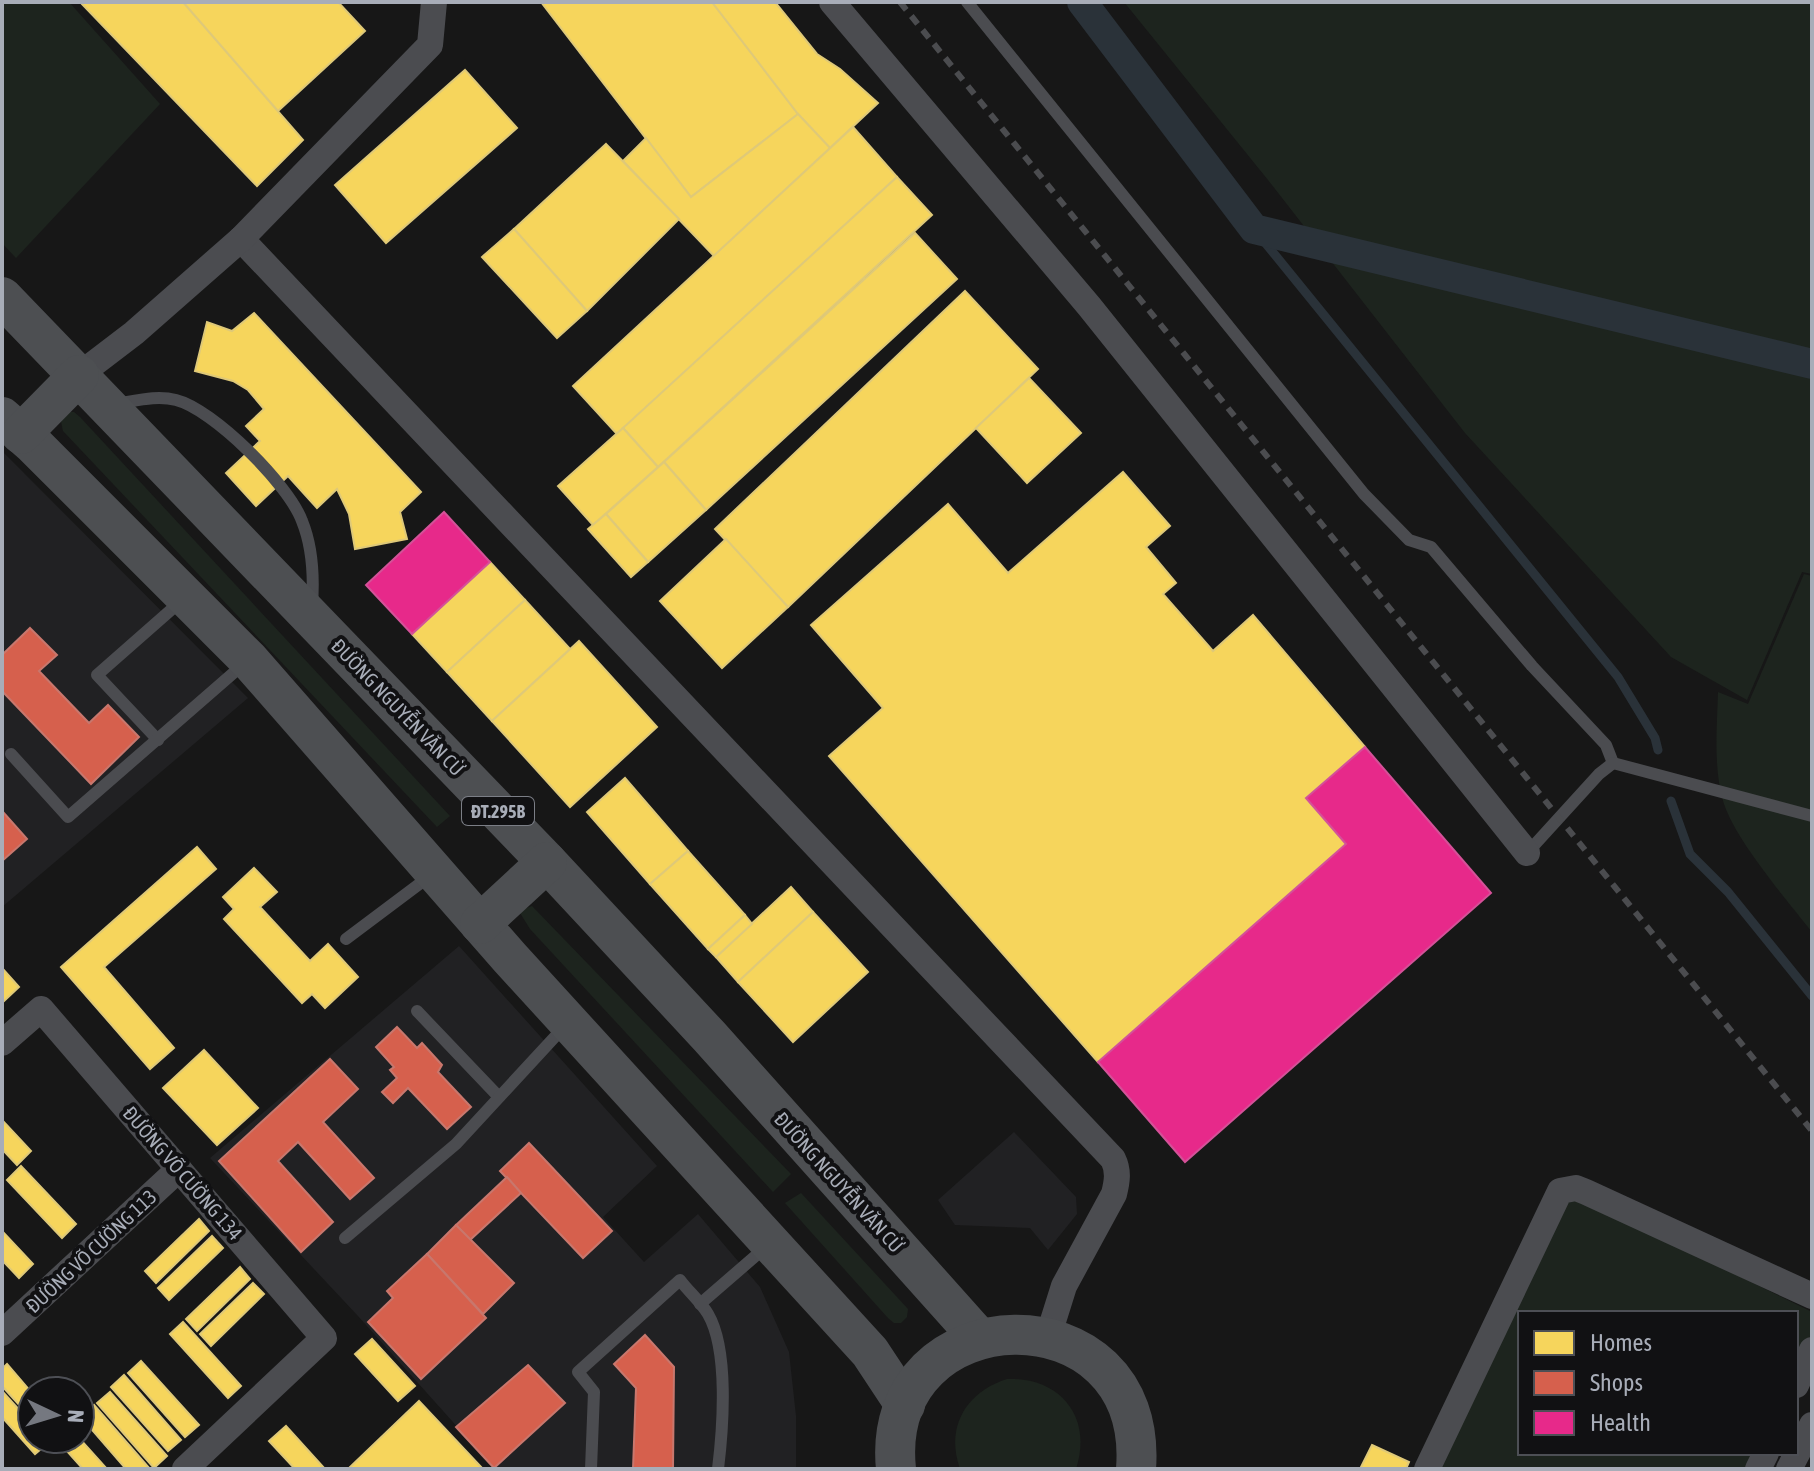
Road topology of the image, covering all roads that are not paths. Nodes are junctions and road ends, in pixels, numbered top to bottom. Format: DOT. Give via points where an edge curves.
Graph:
graph roads {
  1 [pos="434,2"];
  2 [pos="832,2"];
  3 [pos="967,2"];
  4 [pos="241,239"];
  5 [pos="2,297"];
  6 [pos="79,375"];
  7 [pos="108,405"];
  8 [pos="11,426"];
  9 [pos="186,597"];
  10 [pos="311,616"];
  11 [pos="249,660"];
  12 [pos="158,740"];
  13 [pos="11,754"];
  14 [pos="1613,763"];
  15 [pos="1812,816"];
  16 [pos="1527,853"];
  17 [pos="547,862"];
  18 [pos="436,872"];
  19 [pos="480,924"];
  20 [pos="346,939"];
  21 [pos="417,1011"];
  22 [pos="569,1022"];
  23 [pos="2,1043"];
  24 [pos="499,1097"];
  25 [pos="179,1169"];
  26 [pos="345,1238"];
  27 [pos="771,1242"];
  28 [pos="1812,1296"];
  29 [pos="700,1304"];
  30 [pos="2,1333"];
  31 [pos="1048,1337"];
  32 [pos="980,1339"];
  33 [pos="1812,1350"];
  34 [pos="1798,1381"];
  35 [pos="905,1405"];
  36 [pos="1812,1425"];
  37 [pos="1798,1452"];
  38 [pos="185,1469"];
  39 [pos="591,1469"];
  40 [pos="718,1469"];
  41 [pos="896,1469"];
  42 [pos="1136,1469"];
  43 [pos="1427,1469"];
  1 -- 4 [label="street" via="430,45"];
  2 -- 16 [label="street" via="1089,306"];
  3 -- 14 [label="lane" via="1364,494 1409,540 1431,547 1606,745"];
  4 -- 6 [label="street"];
  4 -- 31 [label="street" via="1113,1159 1114,1194 1064,1286"];
  5 -- 6 [label="main road, ĐƯỜNG NGUYỄN VĂN CỪ / ĐT.295B"];
  6 -- 7 [label="main road, ĐƯỜNG NGUYỄN VĂN CỪ / ĐT.295B"];
  6 -- 8 [label="main road"];
  7 -- 10 [label="main road, ĐƯỜNG NGUYỄN VĂN CỪ / ĐT.295B"];
  7 -- 10 [label="lane" via="159,397 194,406 263,468 289,496 308,537"];
  8 -- 9 [label="main road"];
  9 -- 11 [label="main road"];
  9 -- 12 [label="lane" via="97,675"];
  10 -- 17 [label="main road, ĐƯỜNG NGUYỄN VĂN CỪ / ĐT.295B"];
  11 -- 12 [label="lane"];
  11 -- 18 [label="main road"];
  12 -- 13 [label="lane" via="68,817"];
  14 -- 15 [label="lane"];
  14 -- 16 [label="lane"];
  17 -- 19 [label="main road"];
  17 -- 32 [label="main road, ĐƯỜNG NGUYỄN VĂN CỪ / ĐT.295B"];
  18 -- 19 [label="main road"];
  18 -- 20 [label="lane"];
  19 -- 22 [label="main road"];
  21 -- 24 [label="lane"];
  22 -- 24 [label="lane"];
  22 -- 27 [label="main road"];
  23 -- 25 [label="street, ĐƯỜNG VÕ CƯỜNG 134" via="41,1009"];
  24 -- 26 [label="lane" via="456,1144"];
  25 -- 30 [label="street, ĐƯỜNG VÕ CƯỜNG 113"];
  25 -- 38 [label="street, ĐƯỜNG VÕ CƯỜNG 134" via="324,1338"];
  27 -- 29 [label="lane"];
  27 -- 35 [label="main road" via="870,1352"];
  28 -- 43 [label="street" via="1586,1192 1560,1191"];
  29 -- 39 [label="lane" via="680,1280 578,1372 594,1392"];
  29 -- 40 [label="lane" via="709,1315 720,1356"];
  31 -- 32 [label="main road" via="1014,1333"];
  31 -- 42 [label="main road" via="1093,1361 1116,1386 1135,1434"];
  32 -- 35 [label="main road" via="935,1364"];
  33 -- 34 [label="street"];
  35 -- 41 [label="main road" via="896,1439"];
  36 -- 37 [label="street"];
}
